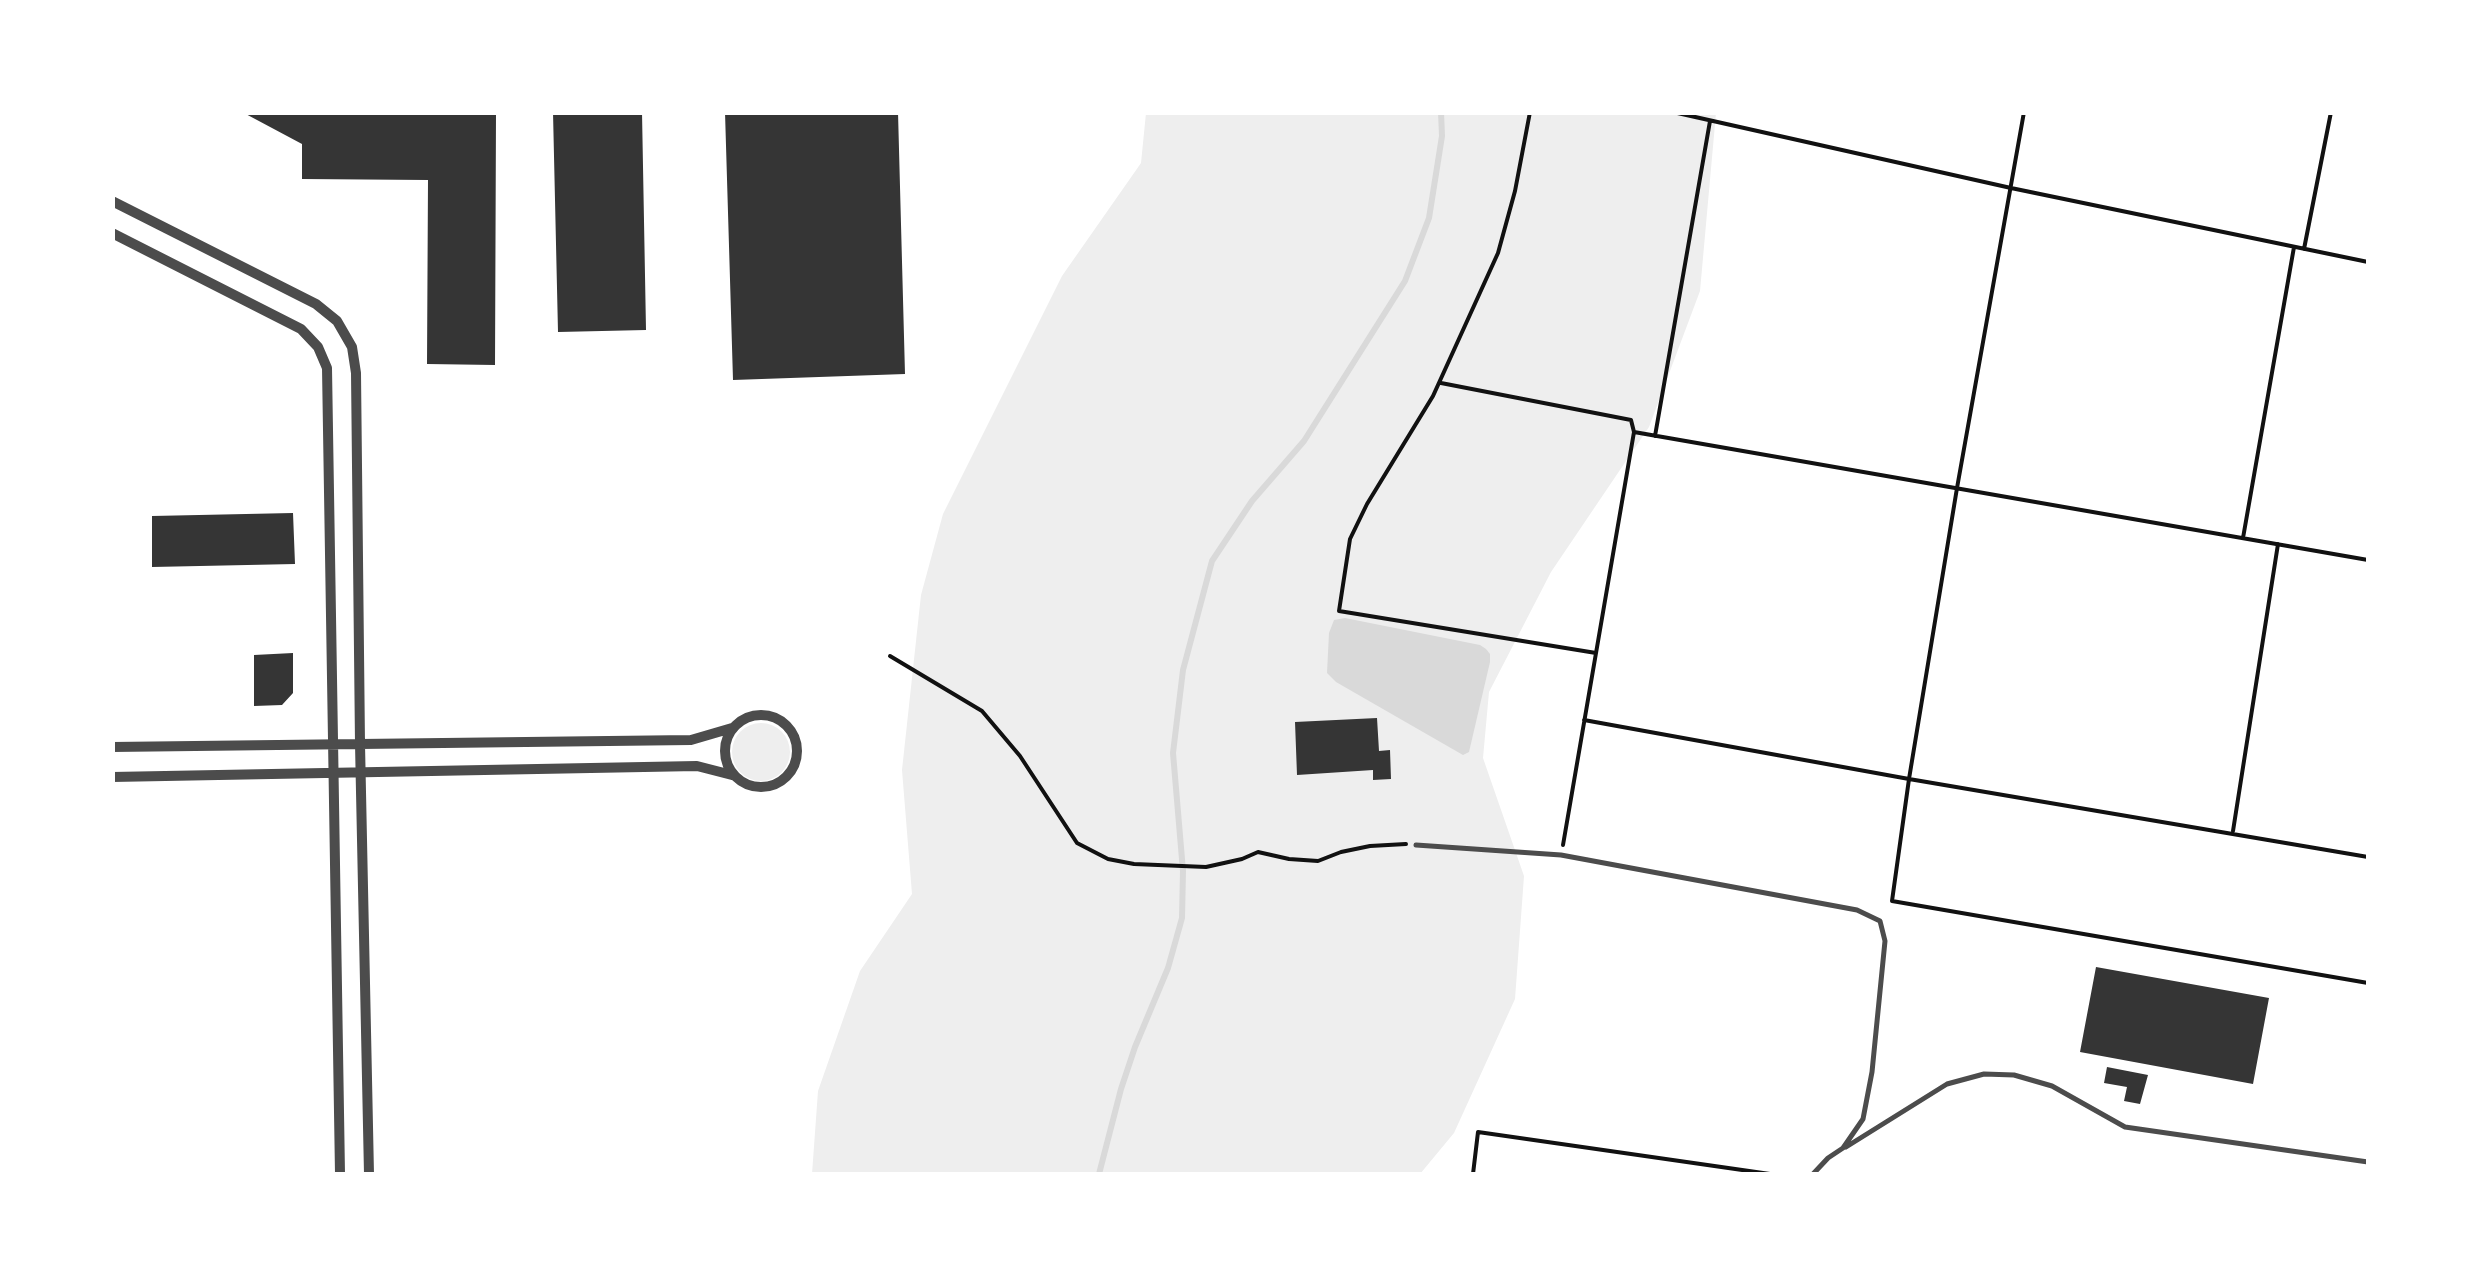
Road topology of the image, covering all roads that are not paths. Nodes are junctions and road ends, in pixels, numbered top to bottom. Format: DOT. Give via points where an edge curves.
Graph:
graph roads {
  1 [pos="112,201"];
  2 [pos="112,233"];
  3 [pos="732,728"];
  4 [pos="332,744"];
  5 [pos="360,744"];
  6 [pos="112,747"];
  7 [pos="362,772"];
  8 [pos="334,773"];
  9 [pos="732,774"];
  10 [pos="112,776"];
  11 [pos="1416,845"];
  12 [pos="1843,1148"];
  13 [pos="2368,1162"];
  14 [pos="340,1174"];
  15 [pos="368,1174"];
  16 [pos="1813,1174"];
  1 -- 5 [label="street" via="316,304 337,321 352,347"];
  2 -- 4 [label="street" via="302,330 318,347 327,368"];
  3 -- 5 [label="street" via="691,740"];
  3 -- 9 [label="street" via="724,752"];
  3 -- 9 [label="street" via="752,716 776,718 793,734 797,758 786,778 764,788"];
  4 -- 5 [label="street"];
  4 -- 6 [label="street"];
  4 -- 8 [label="street"];
  5 -- 7 [label="street"];
  7 -- 8 [label="street"];
  7 -- 9 [label="street" via="697,766"];
  7 -- 15 [label="street"];
  8 -- 10 [label="street"];
  8 -- 14 [label="street"];
  11 -- 12 [label="lane" via="1561,854 1857,910 1880,922 1885,941 1872,1072 1863,1119"];
  12 -- 13 [label="lane" via="1948,1084 2014,1074 2052,1086 2125,1127"];
  12 -- 16 [label="lane"];
}
